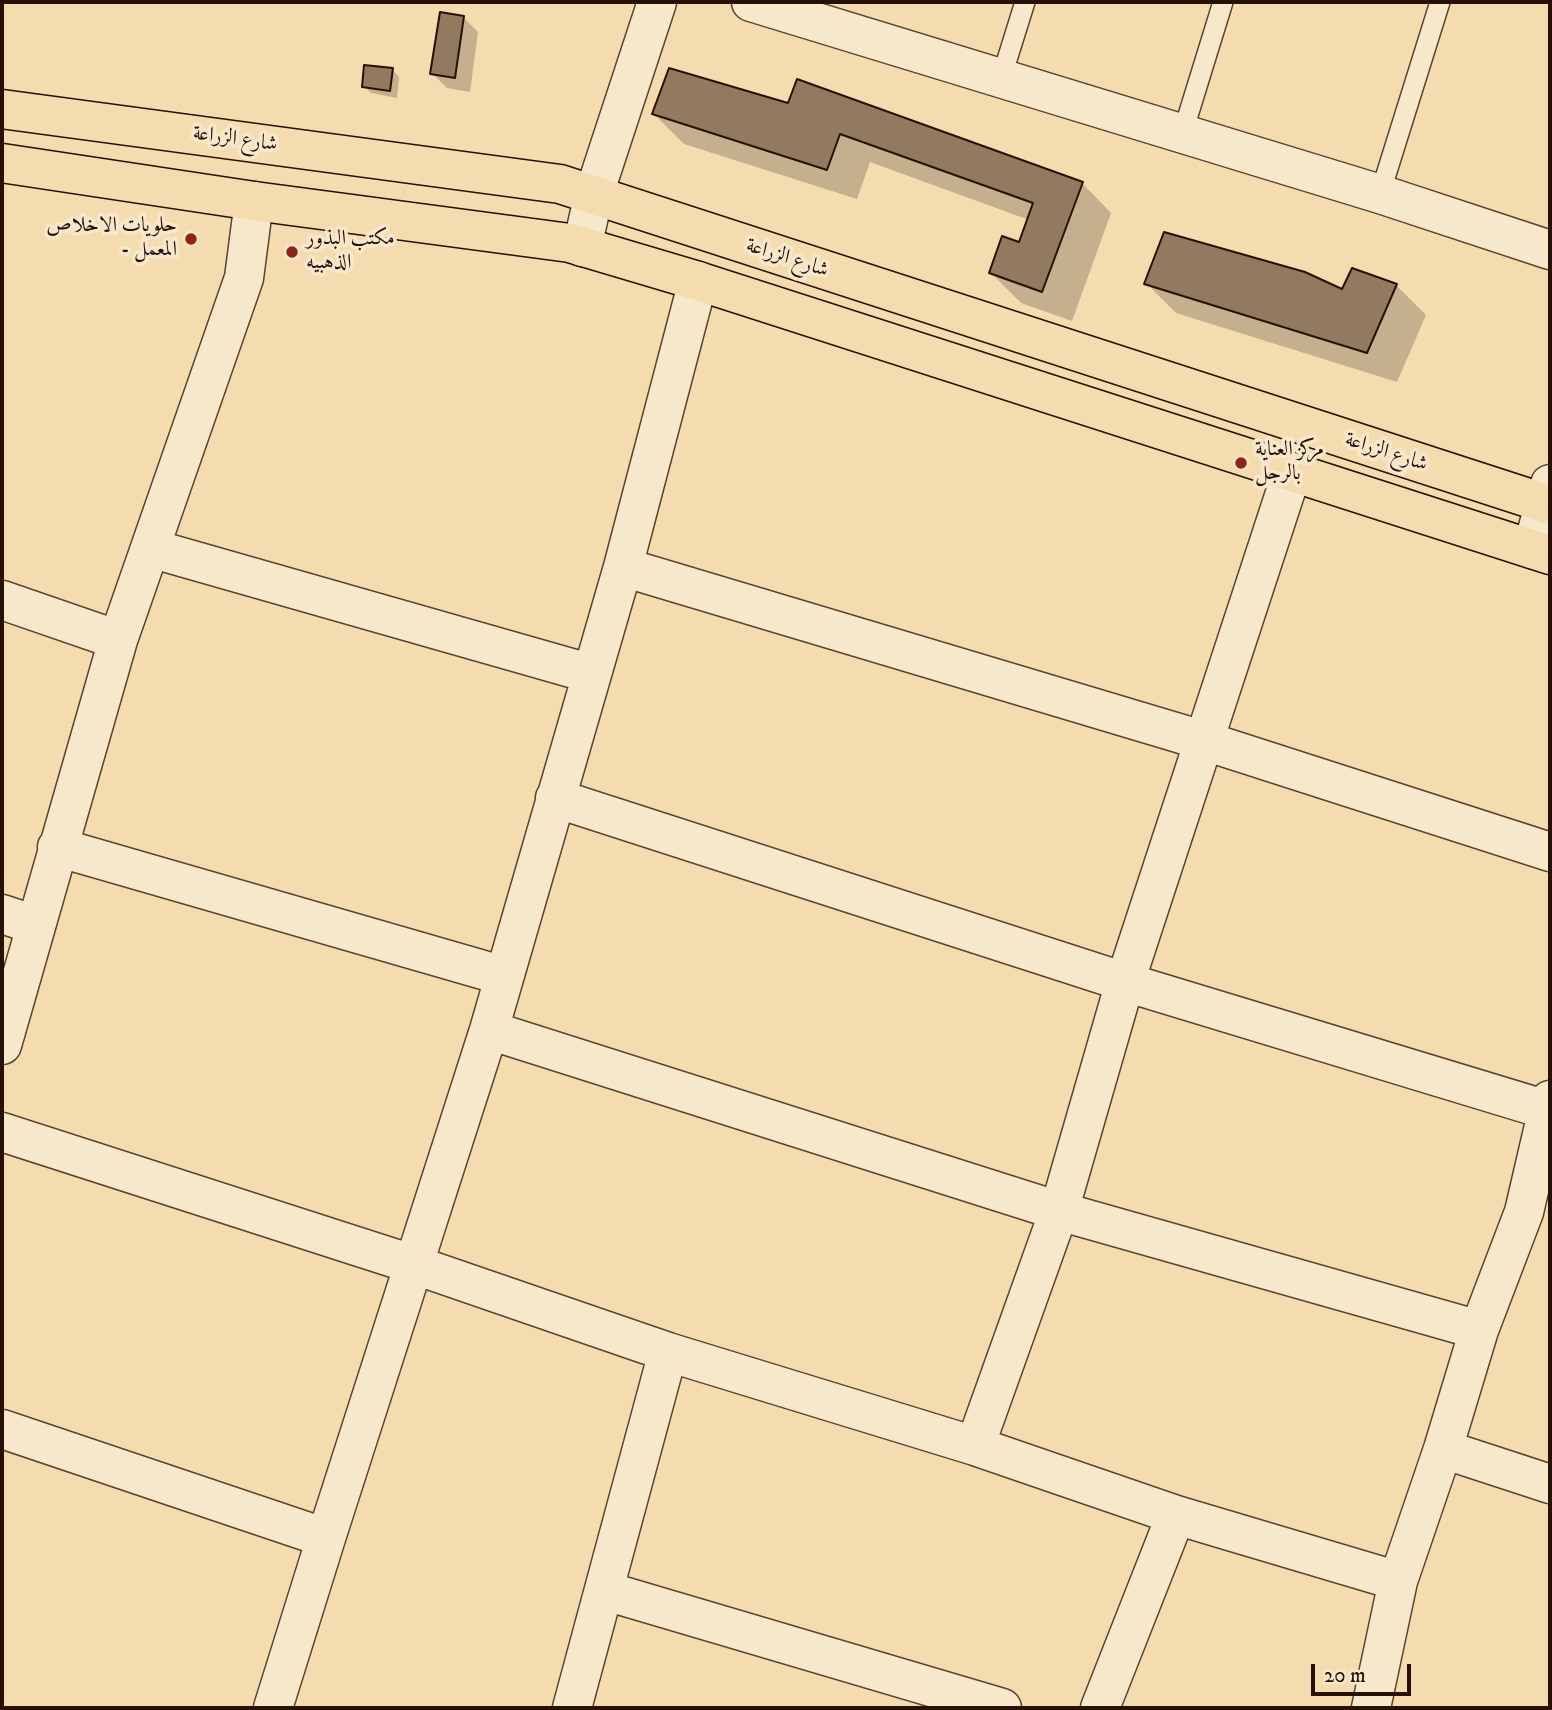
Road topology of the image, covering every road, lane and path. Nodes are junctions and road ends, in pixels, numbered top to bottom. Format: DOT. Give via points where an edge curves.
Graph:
graph roads {
  1 [pos="657,2"];
  2 [pos="751,2"];
  3 [pos="1025,2"];
  4 [pos="1223,2"];
  5 [pos="1440,2"];
  6 [pos="1001,79"];
  7 [pos="2,108"];
  8 [pos="1182,135"];
  9 [pos="2,163"];
  10 [pos="594,194"];
  11 [pos="1380,194"];
  12 [pos="254,201"];
  13 [pos="582,247"];
  14 [pos="1550,250"];
  15 [pos="698,281"];
  16 [pos="1292,472"];
  17 [pos="1548,498"];
  18 [pos="150,548"];
  19 [pos="1541,552"];
  20 [pos="623,567"];
  21 [pos="2,600"];
  22 [pos="118,640"];
  23 [pos="592,674"];
  24 [pos="1205,741"];
  25 [pos="555,798"];
  26 [pos="57,847"];
  27 [pos="1550,852"];
  28 [pos="19,919"];
  29 [pos="504,976"];
  30 [pos="1125,982"];
  31 [pos="489,1030"];
  32 [pos="2,1045"];
  33 [pos="1549,1105"];
  34 [pos="2,1132"];
  35 [pos="1059,1211"];
  36 [pos="1537,1216"];
  37 [pos="415,1265"];
  38 [pos="1479,1330"];
  39 [pos="668,1352"];
  40 [pos="2,1429"];
  41 [pos="975,1446"];
  42 [pos="1444,1449"];
  43 [pos="1550,1484"];
  44 [pos="1176,1516"];
  45 [pos="326,1538"];
  46 [pos="1398,1581"];
  47 [pos="606,1591"];
  48 [pos="910,1695"];
  49 [pos="273,1708"];
  50 [pos="572,1708"];
  51 [pos="1002,1708"];
  52 [pos="1100,1708"];
  53 [pos="1371,1708"];
  1 -- 10 [label="street"];
  2 -- 6 [label="street"];
  3 -- 6 [label="lane"];
  4 -- 8 [label="lane"];
  5 -- 11 [label="lane"];
  6 -- 8 [label="street"];
  7 -- 10 [label="main road, شارع الزراعة" via="560,184"];
  8 -- 11 [label="street"];
  9 -- 12 [label="main road"];
  10 -- 13 [label="street"];
  10 -- 17 [label="main road, شارع الزراعة"];
  11 -- 14 [label="street"];
  12 -- 13 [label="main road"];
  12 -- 18 [label="street" via="244,278"];
  13 -- 15 [label="main road"];
  15 -- 16 [label="main road"];
  15 -- 20 [label="street"];
  16 -- 19 [label="main road"];
  16 -- 24 [label="street"];
  17 -- 19 [label="street"];
  18 -- 22 [label="street"];
  18 -- 23 [label="street"];
  20 -- 23 [label="street"];
  20 -- 24 [label="street"];
  21 -- 22 [label="street"];
  22 -- 26 [label="street"];
  23 -- 25 [label="street"];
  24 -- 27 [label="street"];
  24 -- 30 [label="street"];
  25 -- 29 [label="street"];
  25 -- 30 [label="street"];
  26 -- 28 [label="street"];
  26 -- 29 [label="street"];
  28 -- 32 [label="street"];
  29 -- 31 [label="street"];
  30 -- 33 [label="street"];
  30 -- 35 [label="street"];
  31 -- 35 [label="street"];
  31 -- 37 [label="street"];
  33 -- 36 [label="street"];
  34 -- 37 [label="street"];
  35 -- 38 [label="street"];
  35 -- 41 [label="street"];
  36 -- 38 [label="street"];
  37 -- 39 [label="street"];
  37 -- 45 [label="street"];
  38 -- 42 [label="street"];
  39 -- 41 [label="street"];
  39 -- 47 [label="street"];
  40 -- 45 [label="street"];
  41 -- 44 [label="street"];
  42 -- 43 [label="street"];
  42 -- 46 [label="street"];
  44 -- 46 [label="street"];
  44 -- 52 [label="street"];
  45 -- 49 [label="street"];
  46 -- 53 [label="street"];
  47 -- 48 [label="street"];
  47 -- 50 [label="street"];
  48 -- 51 [label="street"];
}
